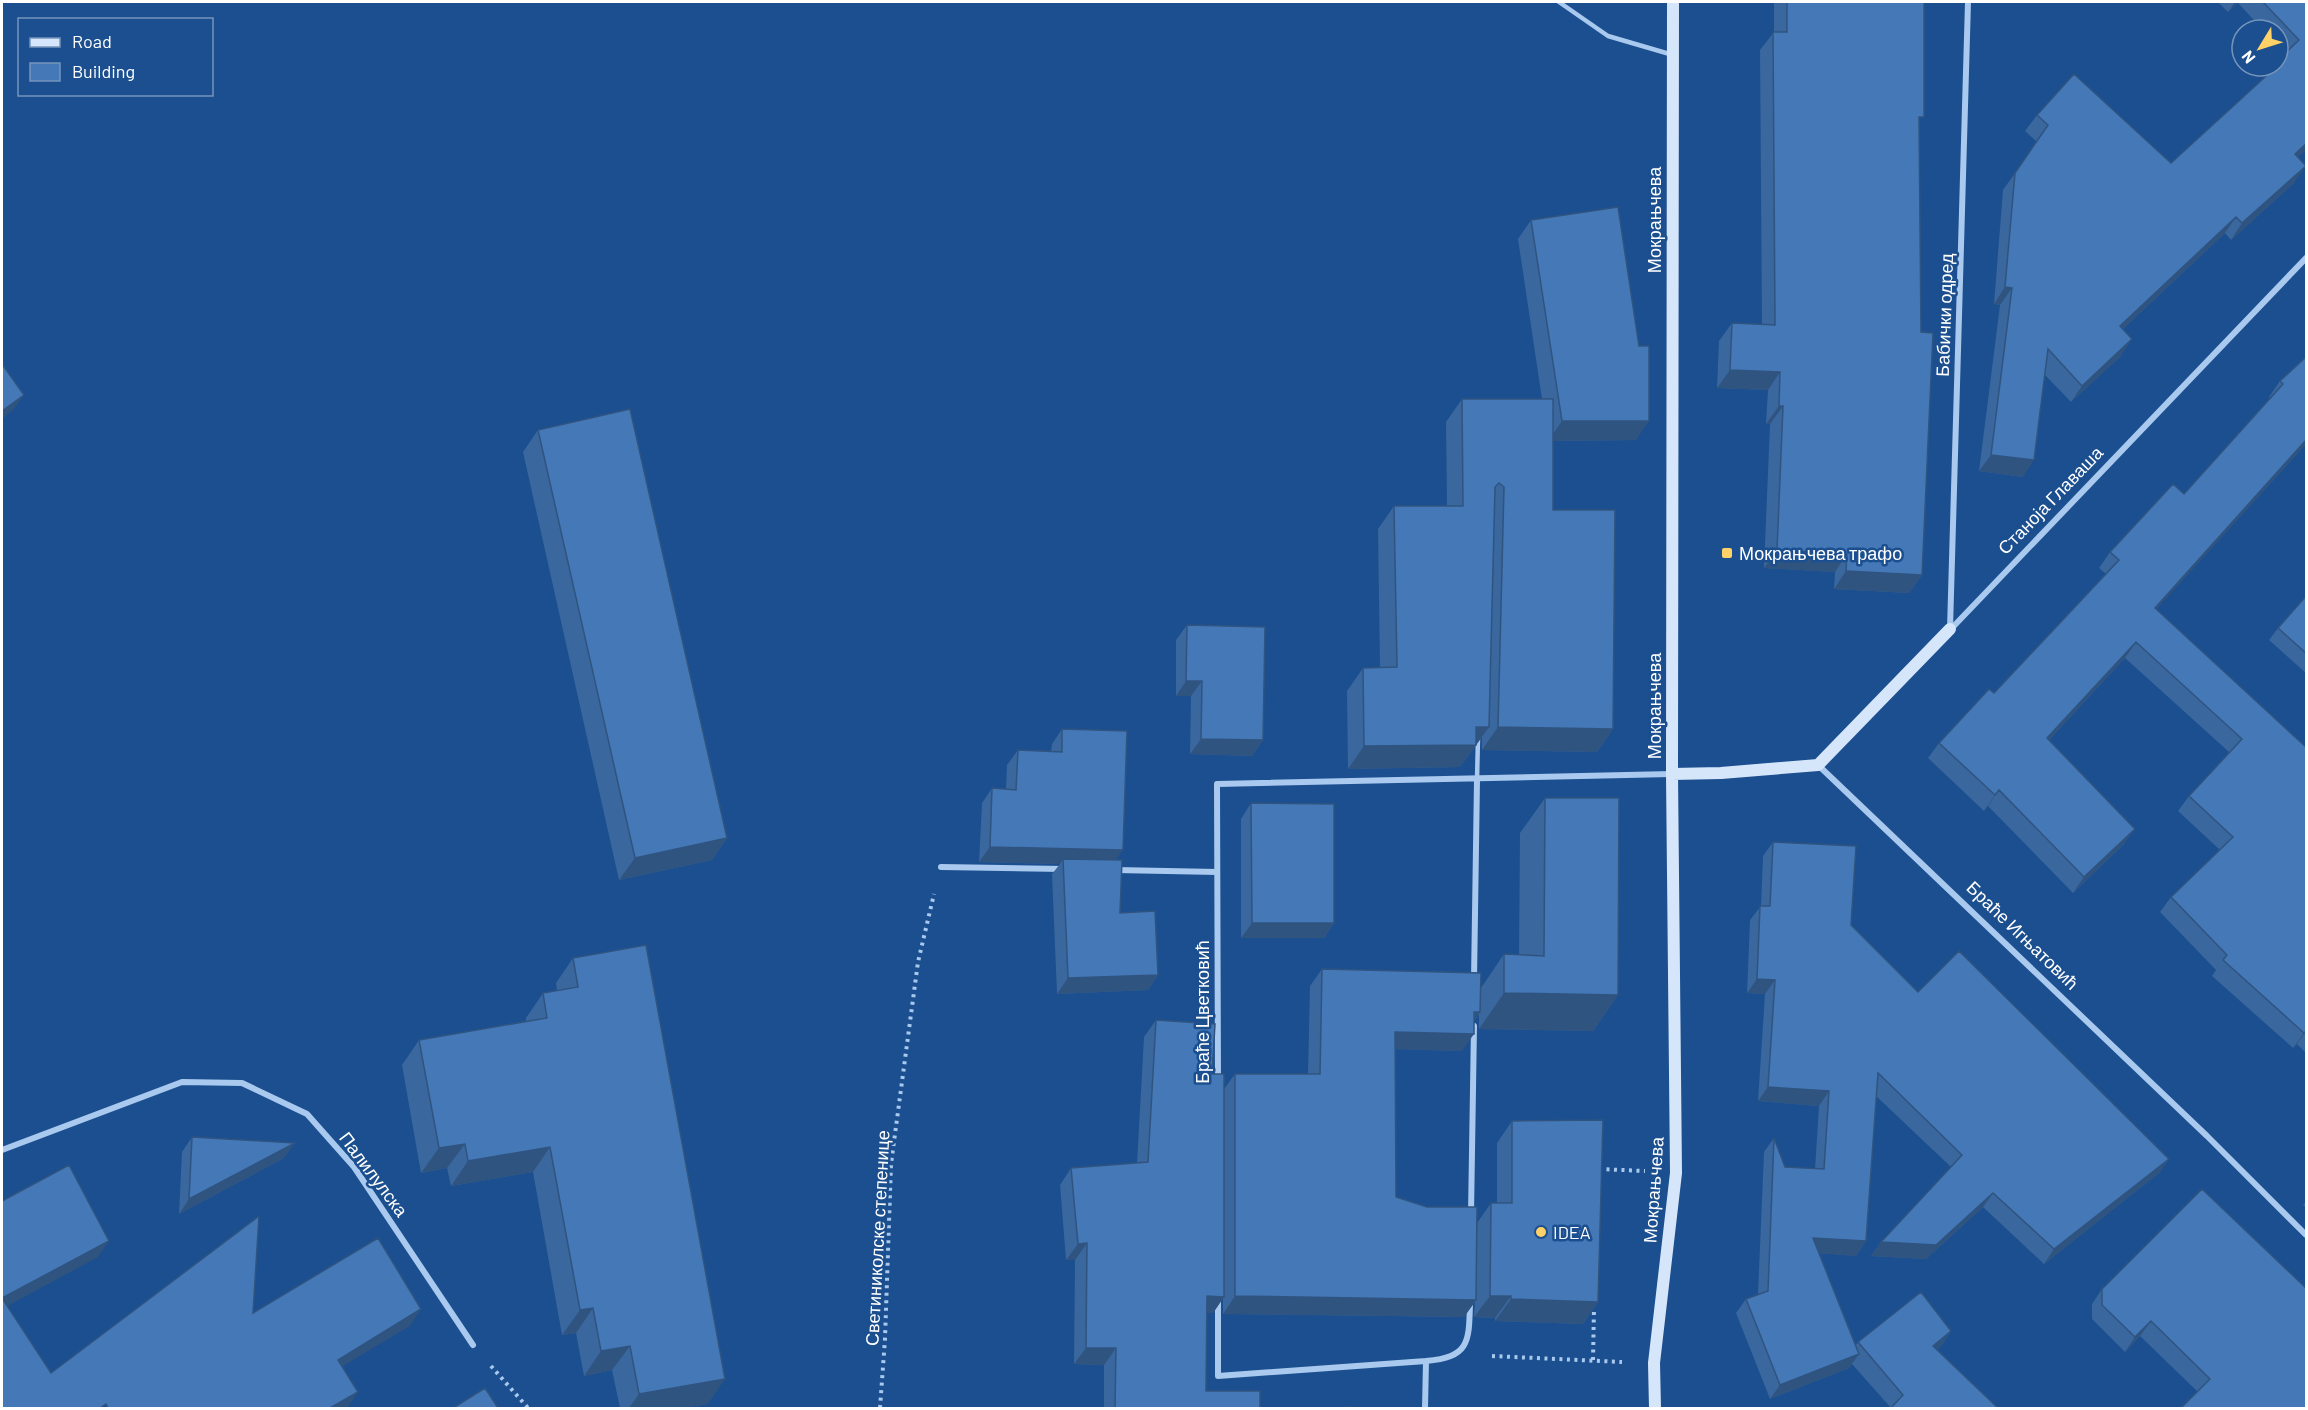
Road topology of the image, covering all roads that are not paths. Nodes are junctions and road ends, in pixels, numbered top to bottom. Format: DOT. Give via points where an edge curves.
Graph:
graph roads {
  1 [pos="1559,2"];
  2 [pos="1673,2"];
  3 [pos="1968,2"];
  4 [pos="1672,55"];
  5 [pos="2307,258"];
  6 [pos="1950,629"];
  7 [pos="1478,733"];
  8 [pos="1818,765"];
  9 [pos="1672,774"];
  10 [pos="1477,780"];
  11 [pos="941,867"];
  12 [pos="1067,869"];
  13 [pos="1102,870"];
  14 [pos="1217,872"];
  15 [pos="1474,994"];
  16 [pos="1474,1018"];
  17 [pos="1218,1094"];
  18 [pos="2,1150"];
  19 [pos="1471,1220"];
  20 [pos="2307,1235"];
  21 [pos="1470,1291"];
  22 [pos="1218,1294"];
  23 [pos="473,1345"];
  24 [pos="1426,1361"];
  25 [pos="1425,1408"];
  26 [pos="1655,1408"];
  1 -- 4 [label="lane" via="1608,36"];
  2 -- 4 [label="street, Мокрањчева"];
  3 -- 6 [label="street, Бабички одред"];
  4 -- 9 [label="street, Мокрањчева"];
  5 -- 6 [label="street, Станоја Главаша"];
  6 -- 8 [label="street, Станоја Главаша"];
  7 -- 10 [label="lane"];
  8 -- 9 [label="street"];
  8 -- 20 [label="street, Браће Игњатовић"];
  9 -- 10 [label="street"];
  9 -- 26 [label="street, Мокрањчева" via="1676,1173 1654,1363"];
  10 -- 14 [label="street, Браће Цветковић" via="1217,784"];
  10 -- 15 [label="street"];
  11 -- 12 [label="street"];
  13 -- 14 [label="street"];
  14 -- 17 [label="street, Браће Цветковић"];
  16 -- 19 [label="street"];
  18 -- 23 [label="street, Палилулска" via="182,1082 242,1083 307,1114 354,1167"];
  21 -- 24 [label="street" via="1467,1343 1458,1354"];
  22 -- 24 [label="street" via="1218,1376"];
  24 -- 25 [label="street"];
}
